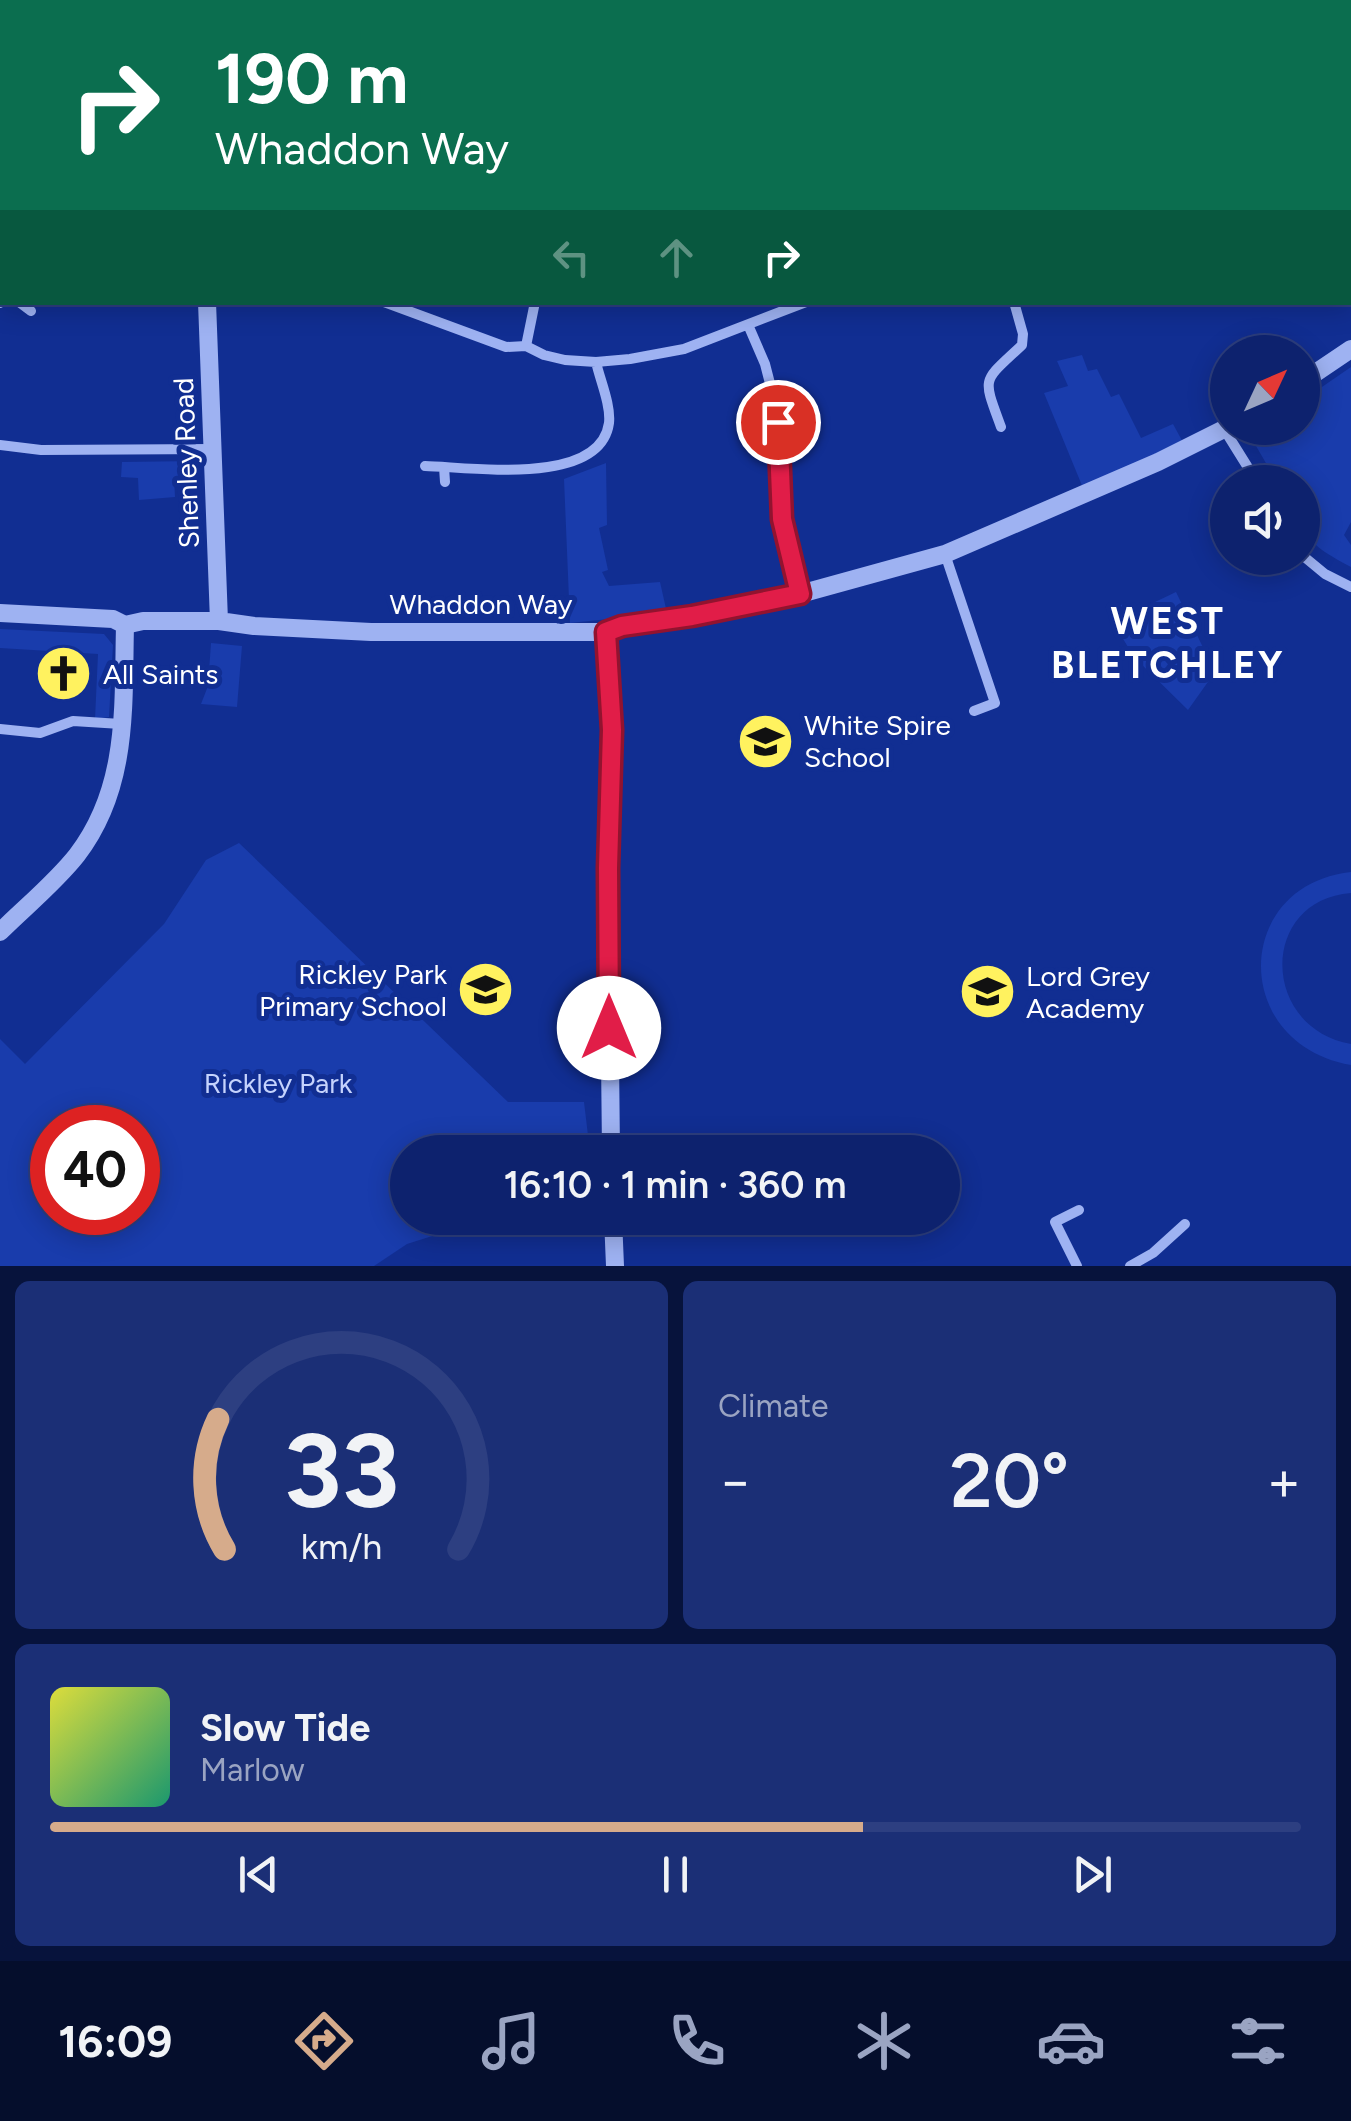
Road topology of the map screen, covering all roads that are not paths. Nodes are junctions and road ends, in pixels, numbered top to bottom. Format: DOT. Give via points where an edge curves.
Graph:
graph roads {
  1 [pos="23,305"];
  2 [pos="207,305"];
  3 [pos="392,305"];
  4 [pos="535,305"];
  5 [pos="799,305"];
  6 [pos="1015,305"];
  7 [pos="31,311"];
  8 [pos="749,327"];
  9 [pos="526,346"];
  10 [pos="1351,349"];
  11 [pos="596,362"];
  12 [pos="1320,370"];
  13 [pos="1001,427"];
  14 [pos="1210,436"];
  15 [pos="0,445"];
  16 [pos="213,449"];
  17 [pos="425,466"];
  18 [pos="444,467"];
  19 [pos="444,482"];
  20 [pos="946,554"];
  21 [pos="1320,569"];
  22 [pos="1351,587"];
  23 [pos="800,594"];
  24 [pos="0,613"];
  25 [pos="220,621"];
  26 [pos="126,625"];
  27 [pos="606,632"];
  28 [pos="974,711"];
  29 [pos="121,724"];
  30 [pos="0,729"];
  31 [pos="0,932"];
  32 [pos="611,1135"];
  33 [pos="1080,1210"];
  34 [pos="1185,1224"];
  35 [pos="614,1235"];
  36 [pos="615,1266"];
  37 [pos="1077,1266"];
  38 [pos="1130,1266"];
  1 -- 7 [label="street"];
  2 -- 16 [label="street, Shenley Road"];
  3 -- 9 [label="street" via="506,347"];
  4 -- 9 [label="street"];
  5 -- 8 [label="street"];
  6 -- 13 [label="street" via="1022,345 989,374 987,388"];
  8 -- 11 [label="street" via="684,348"];
  8 -- 23 [label="street" via="774,394 782,519"];
  9 -- 11 [label="street" via="544,356"];
  10 -- 12 [label="street"];
  11 -- 18 [label="street" via="608,424 588,454 548,468"];
  14 -- 20 [label="street, Whaddon Way"];
  15 -- 16 [label="street"];
  16 -- 25 [label="street, Shenley Road"];
  17 -- 18 [label="street"];
  18 -- 19 [label="street"];
  20 -- 23 [label="street, Whaddon Way"];
  20 -- 28 [label="street" via="995,703"];
  21 -- 22 [label="street"];
  23 -- 27 [label="street, Whaddon Way"];
  24 -- 26 [label="street, Whaddon Way"];
  25 -- 26 [label="street, Whaddon Way"];
  25 -- 27 [label="street, Whaddon Way" via="371,632"];
  26 -- 29 [label="street"];
  27 -- 32 [label="street" via="612,730"];
  29 -- 30 [label="street" via="74,721 40,733"];
  29 -- 31 [label="street" via="108,806 76,856"];
  33 -- 37 [label="street" via="1055,1222"];
  34 -- 38 [label="street"];
  35 -- 36 [label="street"];
}
